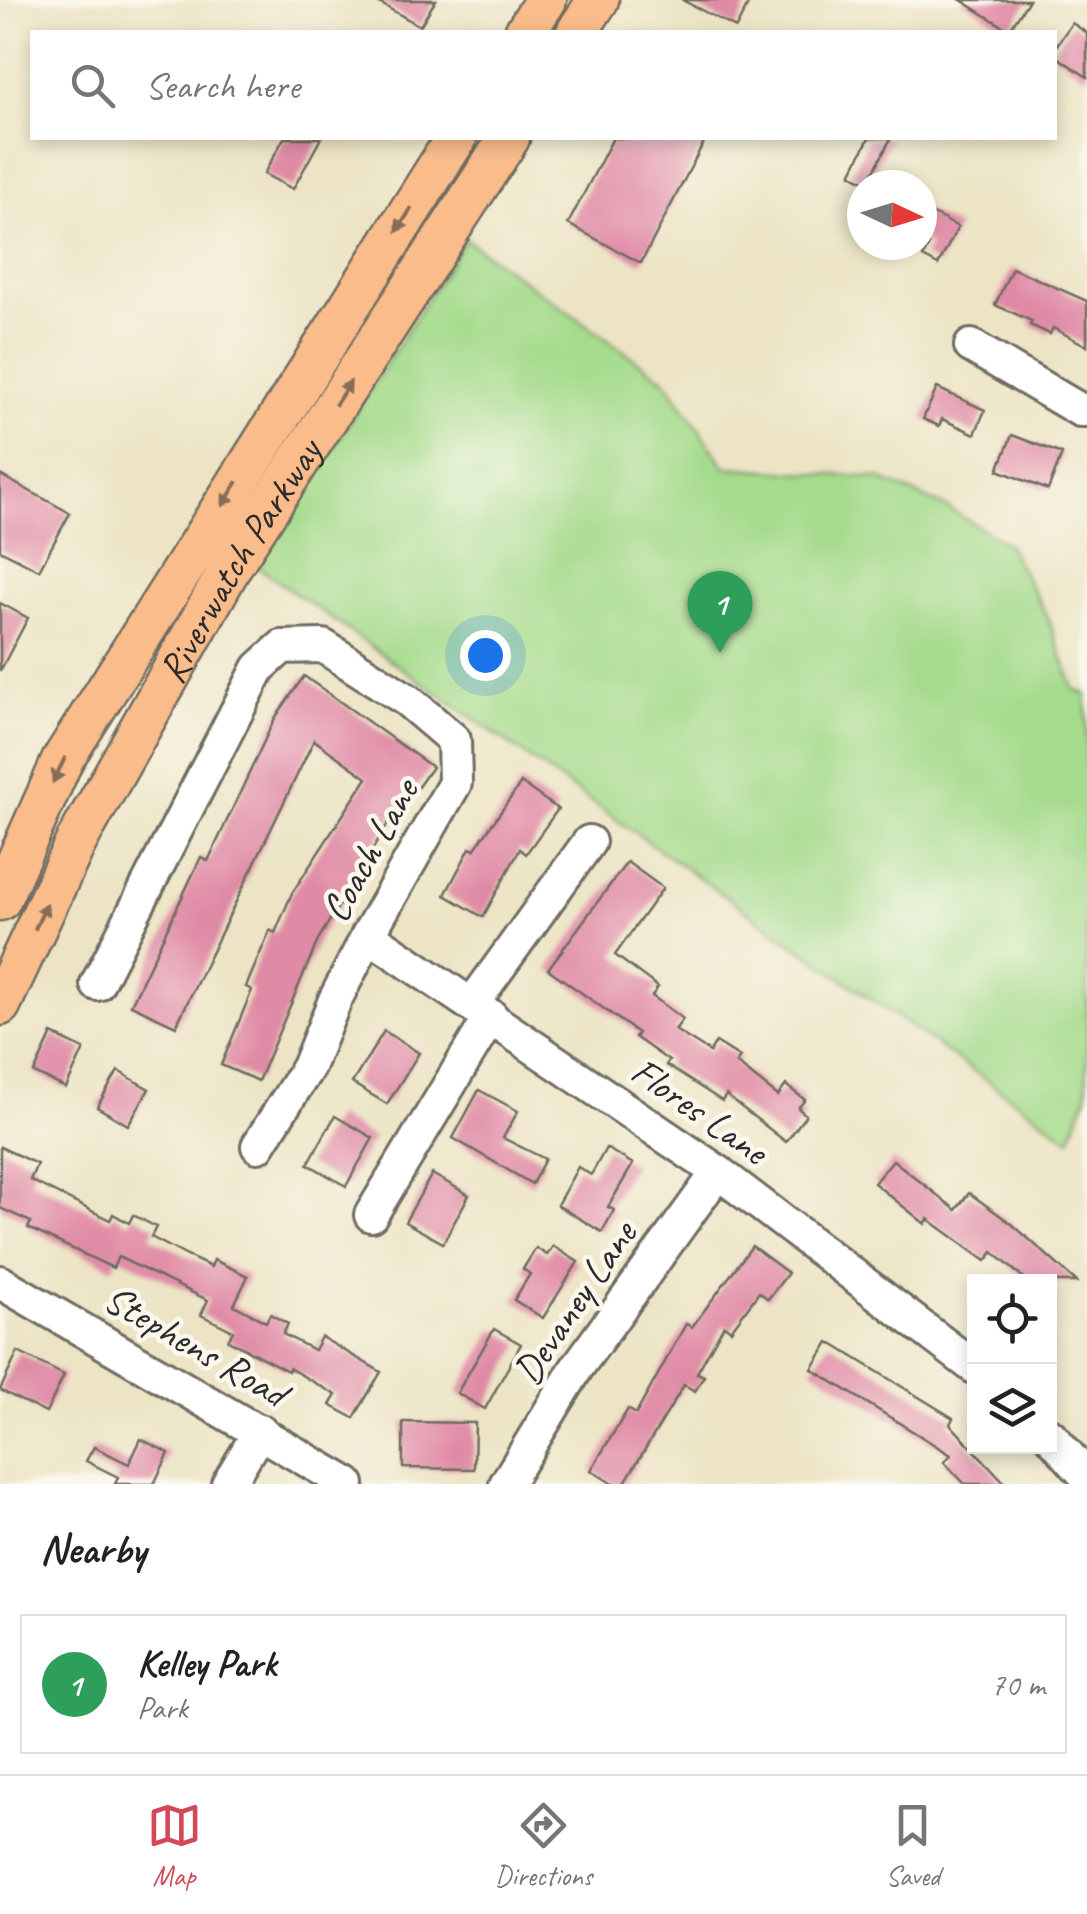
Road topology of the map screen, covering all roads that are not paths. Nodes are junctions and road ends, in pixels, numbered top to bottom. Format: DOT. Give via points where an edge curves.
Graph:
graph roads {
  1 [pos="546,0"];
  2 [pos="598,0"];
  3 [pos="526,30"];
  4 [pos="578,30"];
  5 [pos="455,140"];
  6 [pos="508,140"];
  7 [pos="970,346"];
  8 [pos="1087,410"];
  9 [pos="589,842"];
  10 [pos="0,900"];
  11 [pos="368,935"];
  12 [pos="97,984"];
  13 [pos="0,1004"];
  14 [pos="482,1010"];
  15 [pos="258,1146"];
  16 [pos="718,1172"];
  17 [pos="371,1216"];
  18 [pos="0,1282"];
  19 [pos="970,1364"];
  20 [pos="260,1431"];
  21 [pos="1057,1444"];
  22 [pos="1087,1478"];
  23 [pos="228,1484"];
  24 [pos="348,1484"];
  25 [pos="506,1484"];
  1 -- 3 [label="main road"];
  2 -- 4 [label="main road"];
  5 -- 10 [label="main road, Riverwatch Parkway, one-way" via="63,760"];
  13 -- 6 [label="main road, Riverwatch Parkway, one-way" via="76,842 233,564"];
  7 -- 8 [label="street"];
  9 -- 14 [label="street"];
  11 -- 12 [label="street, Coach Lane" via="456,783 454,740 407,700 323,646 282,647 259,668"];
  11 -- 14 [label="street, Flores Lane"];
  11 -- 15 [label="street, Coach Lane" via="308,1068"];
  14 -- 16 [label="street, Flores Lane"];
  14 -- 17 [label="street"];
  16 -- 19 [label="street, Flores Lane"];
  16 -- 25 [label="street, Devaney Lane" via="576,1369"];
  18 -- 20 [label="street, Stephens Road"];
  20 -- 23 [label="street"];
  20 -- 24 [label="street, Stephens Road"];
  21 -- 22 [label="street"];
}
